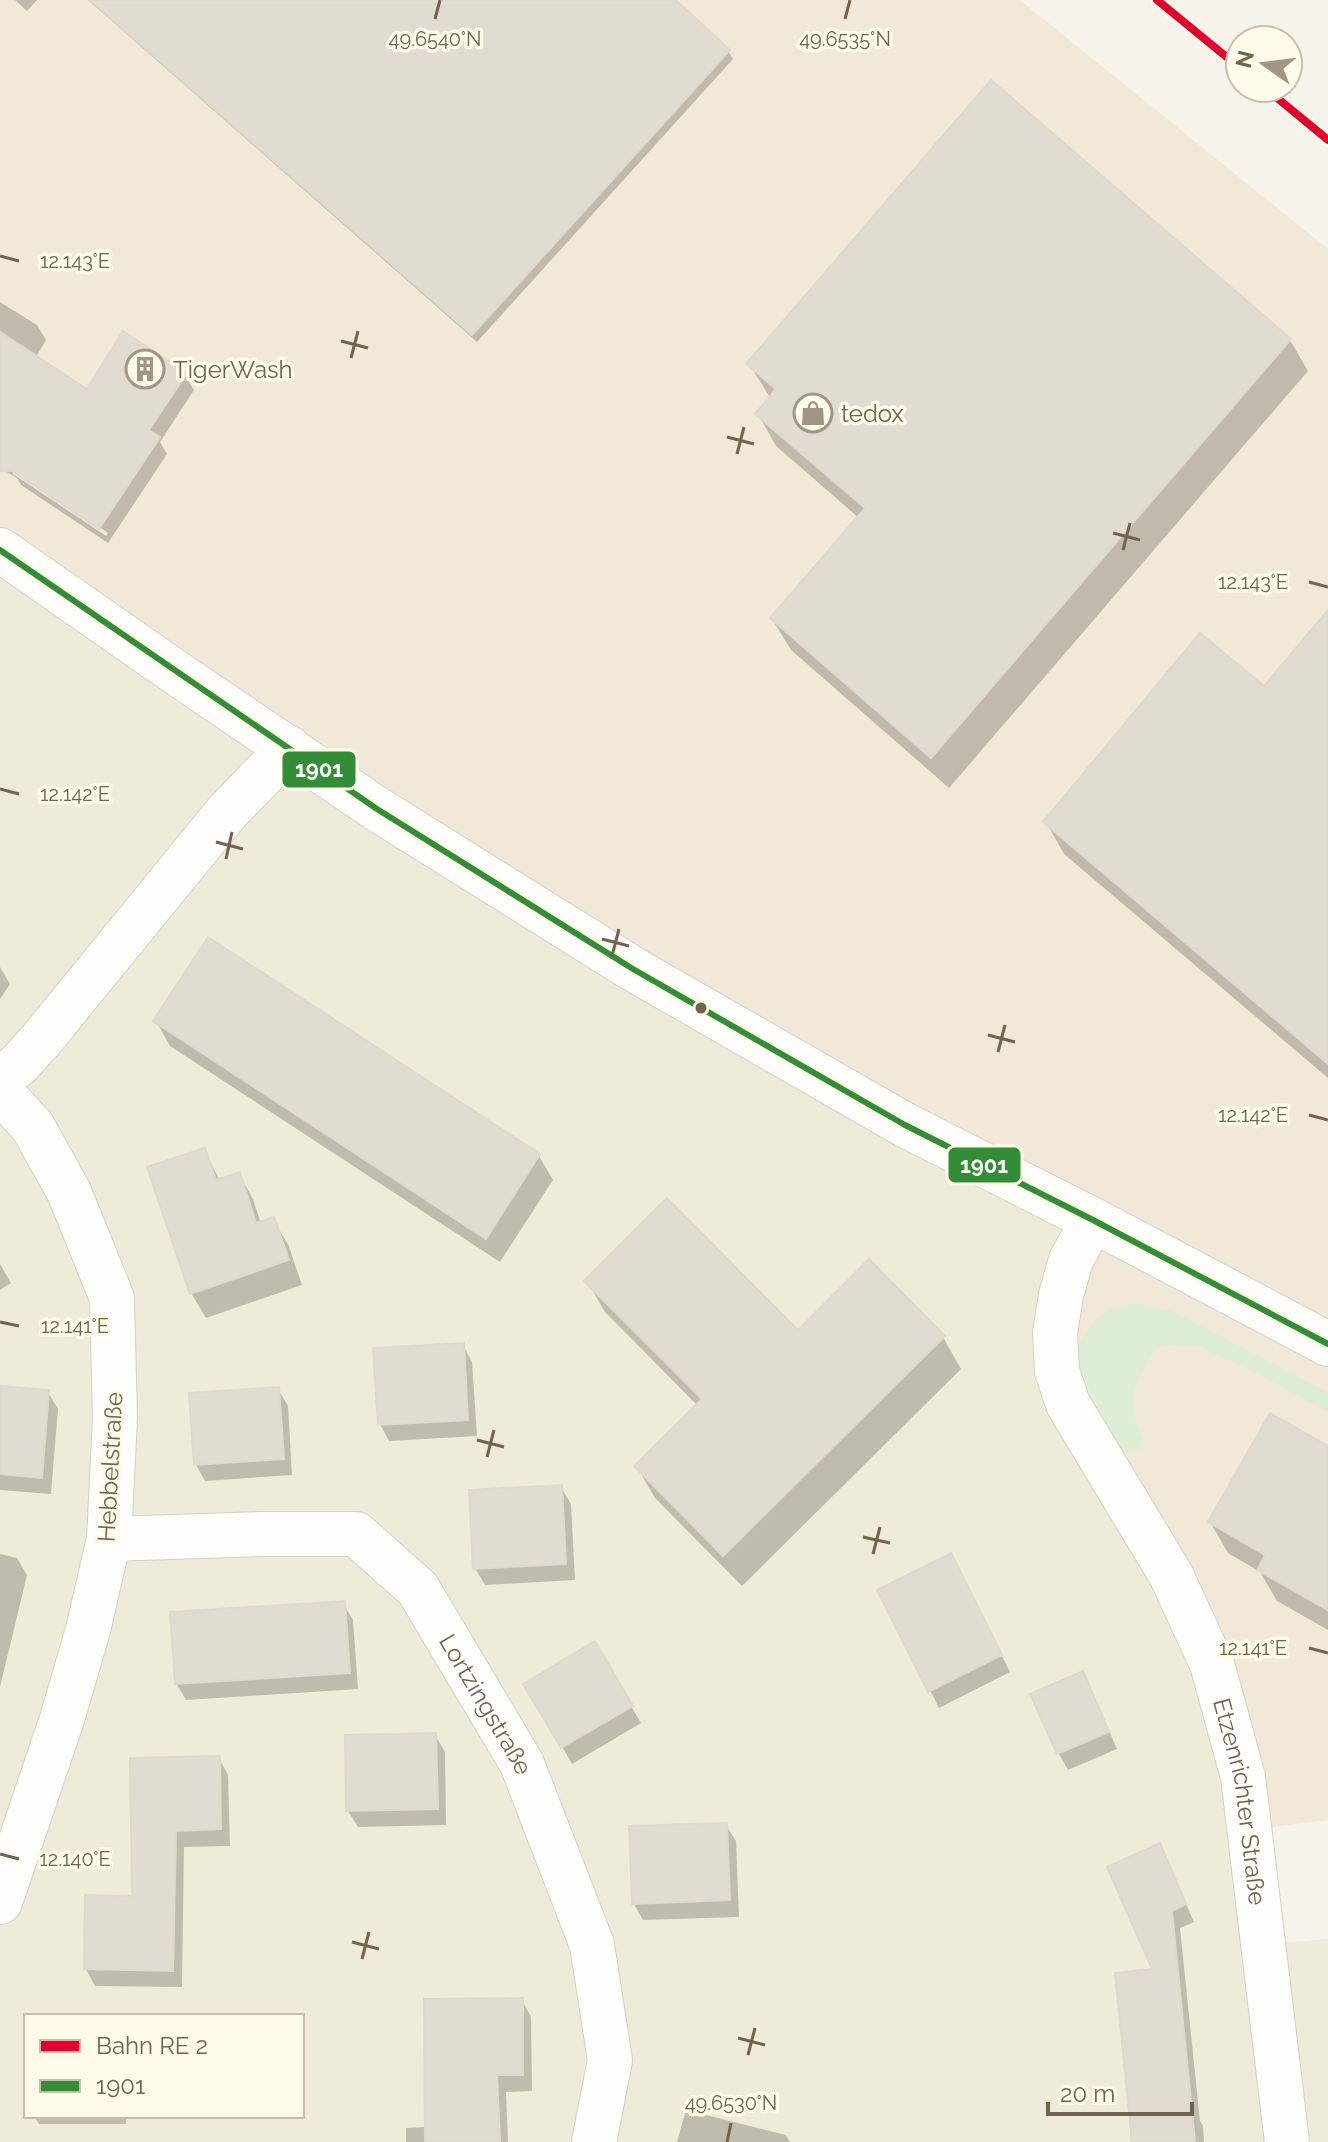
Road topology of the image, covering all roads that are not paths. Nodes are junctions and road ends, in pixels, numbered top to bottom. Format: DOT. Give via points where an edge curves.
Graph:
graph roads {
  1 [pos="0,550"];
  2 [pos="289,748"];
  3 [pos="0,1080"];
  4 [pos="0,1095"];
  5 [pos="1093,1220"];
  6 [pos="1328,1344"];
  7 [pos="109,1539"];
  8 [pos="0,1902"];
  9 [pos="594,2142"];
  10 [pos="1287,2142"];
  1 -- 2 [label="street"];
  2 -- 3 [label="street" via="227,812 41,1040"];
  2 -- 5 [label="street" via="633,969 905,1125"];
  4 -- 7 [label="street, Hebbelstraße" via="33,1127 69,1192 112,1298 115,1418"];
  5 -- 6 [label="street"];
  5 -- 10 [label="street, Etzenrichter Straße" via="1071,1260 1061,1295 1057,1371 1068,1404 1171,1575 1212,1664 1243,1777"];
  7 -- 8 [label="street, Hebbelstraße" via="62,1719"];
  7 -- 9 [label="street, Lortzingstraße" via="356,1534 418,1589 522,1764 592,1945 610,2060"];
}
